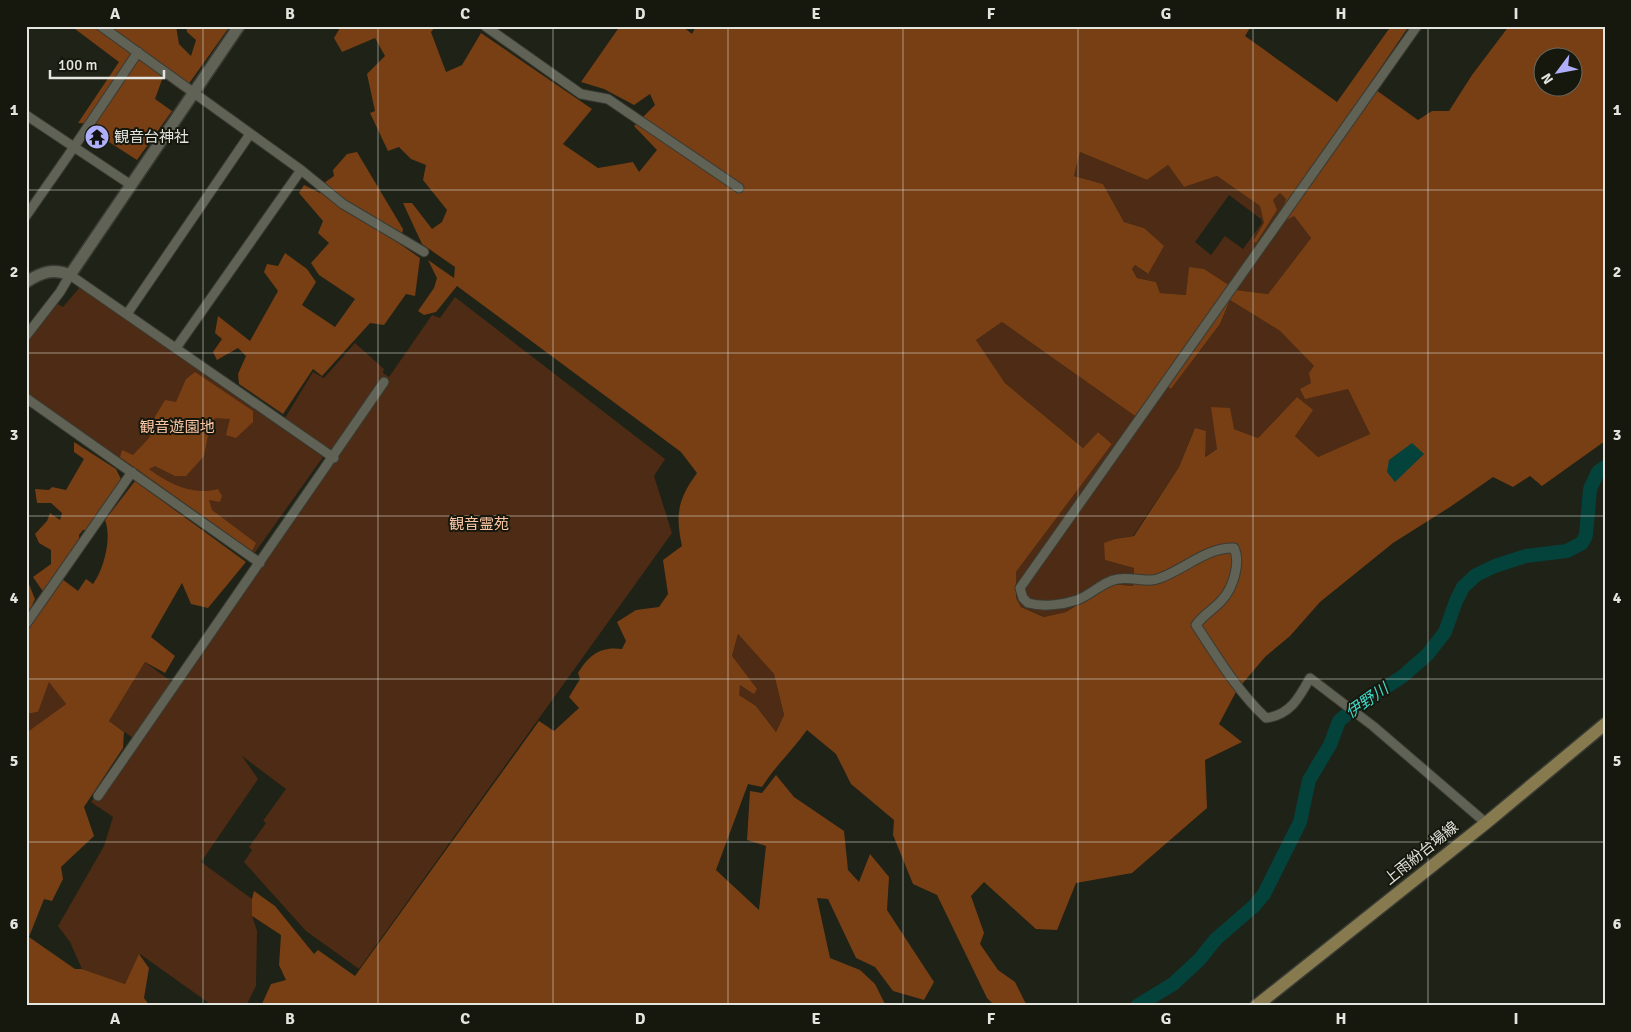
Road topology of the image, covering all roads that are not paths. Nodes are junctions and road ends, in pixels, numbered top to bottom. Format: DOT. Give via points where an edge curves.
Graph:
graph roads {
  1 [pos="101,26"];
  2 [pos="239,26"];
  3 [pos="485,26"];
  4 [pos="1417,26"];
  5 [pos="138,52"];
  6 [pos="194,92"];
  7 [pos="26,115"];
  8 [pos="250,134"];
  9 [pos="74,147"];
  10 [pos="301,170"];
  11 [pos="131,185"];
  12 [pos="739,188"];
  13 [pos="26,216"];
  14 [pos="424,252"];
  15 [pos="70,275"];
  16 [pos="27,278"];
  17 [pos="126,314"];
  18 [pos="26,336"];
  19 [pos="176,348"];
  20 [pos="384,382"];
  21 [pos="26,398"];
  22 [pos="334,458"];
  23 [pos="132,472"];
  24 [pos="260,564"];
  25 [pos="26,624"];
  26 [pos="1605,724"];
  27 [pos="98,796"];
  28 [pos="1486,823"];
  29 [pos="1256,1006"];
  1 -- 5 [label="street"];
  2 -- 6 [label="street"];
  3 -- 12 [label="street" via="581,94 608,99"];
  4 -- 28 [label="street" via="1020,588 1028,603 1048,606 1078,600 1118,579 1157,580 1212,552 1234,548 1238,555 1229,590 1224,599 1196,625 1224,667 1266,718 1292,708 1310,678 1373,726"];
  5 -- 6 [label="street"];
  5 -- 9 [label="street"];
  6 -- 8 [label="street"];
  6 -- 11 [label="street"];
  7 -- 9 [label="street"];
  8 -- 10 [label="street"];
  8 -- 17 [label="street"];
  9 -- 11 [label="street"];
  9 -- 13 [label="street"];
  10 -- 14 [label="street" via="363,218"];
  10 -- 19 [label="street"];
  11 -- 15 [label="street"];
  15 -- 16 [label="street" via="58,270"];
  15 -- 17 [label="street"];
  15 -- 18 [label="street"];
  17 -- 19 [label="street"];
  19 -- 22 [label="street"];
  20 -- 22 [label="street"];
  21 -- 23 [label="street"];
  22 -- 24 [label="street"];
  23 -- 24 [label="street"];
  23 -- 25 [label="street"];
  24 -- 27 [label="street"];
  26 -- 28 [label="main road, 上雨紛台場線"];
  28 -- 29 [label="main road, 上雨紛台場線"];
}
